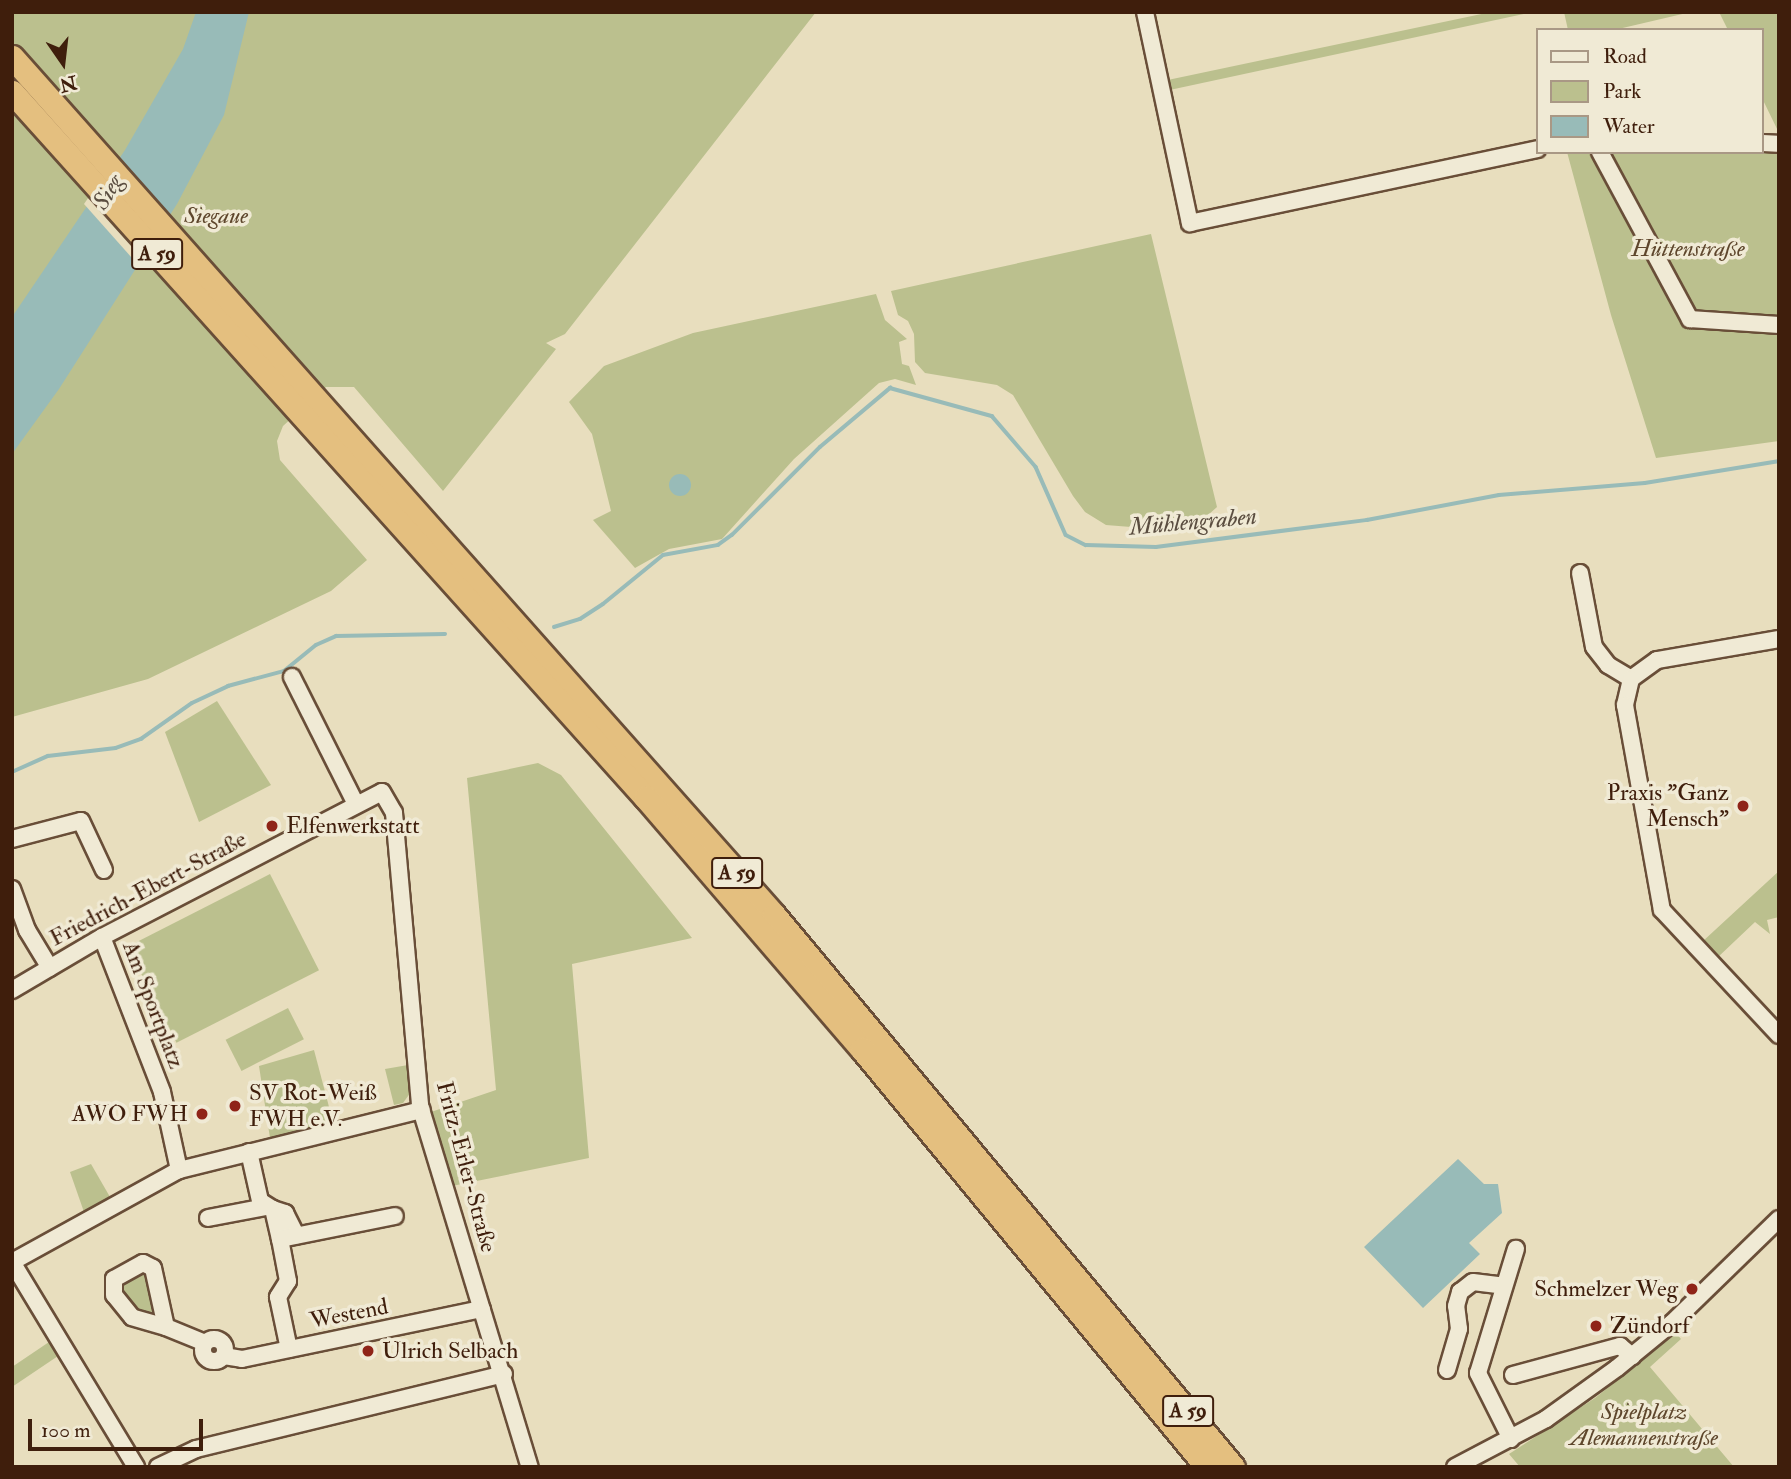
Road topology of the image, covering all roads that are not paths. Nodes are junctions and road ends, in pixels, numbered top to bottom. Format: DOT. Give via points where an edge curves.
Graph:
graph roads {
  1 [pos="1145,12"];
  2 [pos="12,57"];
  3 [pos="12,92"];
  4 [pos="1536,149"];
  5 [pos="1601,154"];
  6 [pos="1779,325"];
  7 [pos="310,409"];
  8 [pos="1580,573"];
  9 [pos="1779,639"];
  10 [pos="292,677"];
  11 [pos="1631,678"];
  12 [pos="382,792"];
  13 [pos="356,804"];
  14 [pos="12,839"];
  15 [pos="104,870"];
  16 [pos="12,889"];
  17 [pos="102,937"];
  18 [pos="50,968"];
  19 [pos="12,990"];
  20 [pos="1779,1035"];
  21 [pos="422,1110"];
  22 [pos="249,1152"];
  23 [pos="180,1170"];
  24 [pos="269,1208"];
  25 [pos="395,1216"];
  26 [pos="208,1218"];
  27 [pos="1779,1219"];
  28 [pos="288,1237"];
  29 [pos="1516,1249"];
  30 [pos="12,1262"];
  31 [pos="1504,1286"];
  32 [pos="482,1309"];
  33 [pos="166,1327"];
  34 [pos="289,1349"];
  35 [pos="1632,1356"];
  36 [pos="1447,1370"];
  37 [pos="504,1374"];
  38 [pos="1513,1375"];
  39 [pos="1511,1439"];
  40 [pos="136,1467"];
  41 [pos="158,1467"];
  42 [pos="530,1467"];
  43 [pos="1207,1467"];
  44 [pos="1233,1467"];
  45 [pos="1455,1467"];
  1 -- 4 [label="street" via="1190,223"];
  2 -- 7 [label="highway, A 59"];
  3 -- 7 [label="highway, A 59"];
  5 -- 6 [label="street" via="1690,319"];
  7 -- 43 [label="highway, A 59" via="853,1039"];
  7 -- 44 [label="highway, A 59" via="774,915"];
  8 -- 11 [label="street" via="1594,647 1608,665"];
  9 -- 11 [label="street" via="1657,660"];
  10 -- 13 [label="street"];
  11 -- 20 [label="street" via="1625,705 1662,910"];
  12 -- 13 [label="street, Friedrich-Ebert-Straße"];
  12 -- 21 [label="street, Fritz-Erler-Straße" via="394,813"];
  13 -- 17 [label="street, Friedrich-Ebert-Straße"];
  14 -- 15 [label="street" via="81,821"];
  16 -- 18 [label="street" via="27,930"];
  17 -- 18 [label="street, Friedrich-Ebert-Straße"];
  17 -- 23 [label="street, Am Sportplatz" via="155,1071"];
  18 -- 19 [label="street, Friedrich-Ebert-Straße"];
  21 -- 22 [label="street"];
  21 -- 32 [label="street, Fritz-Erler-Straße"];
  22 -- 23 [label="street"];
  22 -- 24 [label="street"];
  23 -- 30 [label="street"];
  24 -- 26 [label="street"];
  24 -- 28 [label="street"];
  25 -- 28 [label="street"];
  27 -- 35 [label="street"];
  28 -- 34 [label="street" via="288,1281 278,1297"];
  29 -- 31 [label="street"];
  30 -- 40 [label="street"];
  31 -- 36 [label="street" via="1473,1282 1460,1292 1456,1306 1459,1329"];
  31 -- 39 [label="street" via="1478,1373"];
  32 -- 34 [label="street, Westend"];
  32 -- 37 [label="street, Fritz-Erler-Straße"];
  33 -- 34 [label="street, Westend" via="205,1343 220,1341 224,1356 242,1359"];
  35 -- 38 [label="street" via="1620,1346"];
  35 -- 39 [label="street"];
  37 -- 41 [label="street" via="196,1449"];
  37 -- 42 [label="street, Fritz-Erler-Straße"];
  39 -- 45 [label="street"];
}
